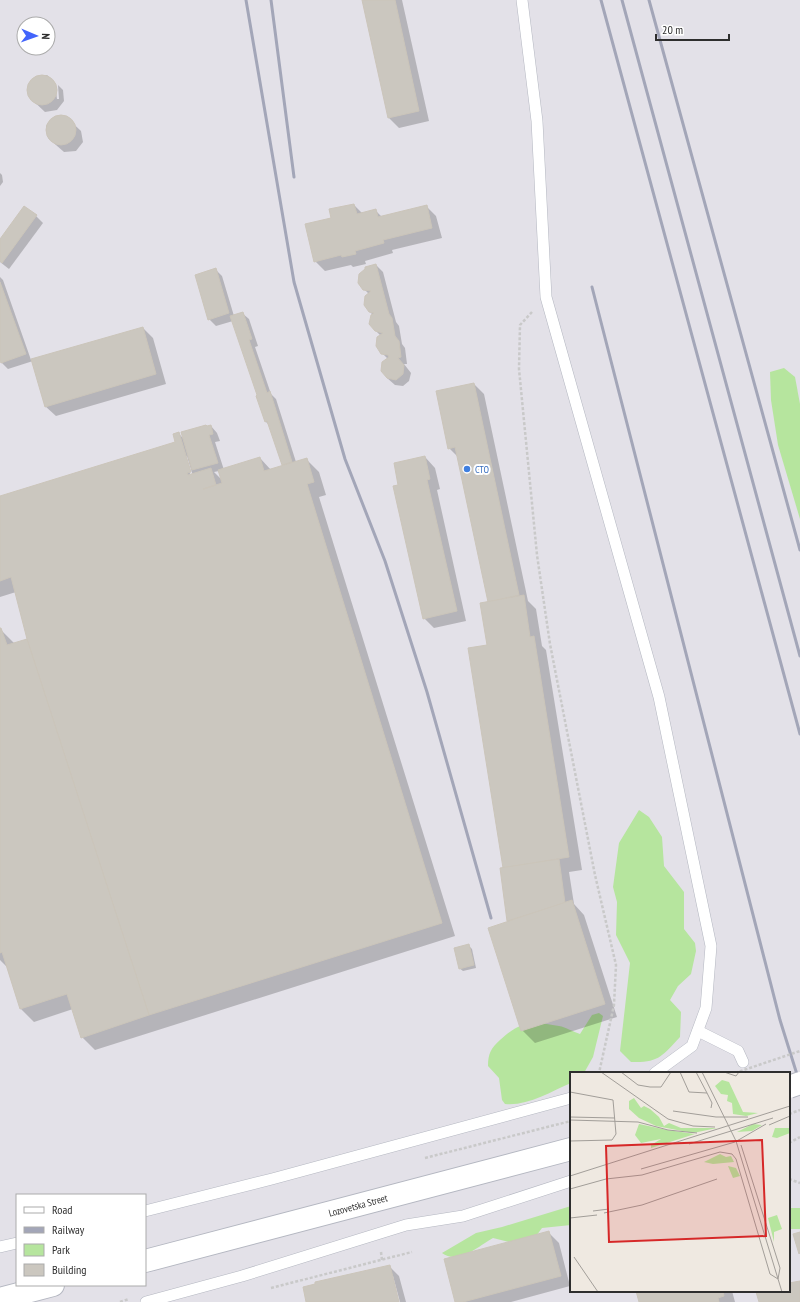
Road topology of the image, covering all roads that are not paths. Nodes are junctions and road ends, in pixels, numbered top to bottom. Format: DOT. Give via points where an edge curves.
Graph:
graph roads {
  1 [pos="522,0"];
  2 [pos="698,1031"];
  3 [pos="743,1062"];
  4 [pos="656,1072"];
  5 [pos="800,1083"];
  6 [pos="790,1087"];
  7 [pos="570,1098"];
  8 [pos="570,1149"];
  9 [pos="570,1180"];
  10 [pos="146,1211"];
  11 [pos="16,1243"];
  12 [pos="0,1247"];
  13 [pos="146,1261"];
  14 [pos="49,1286"];
  15 [pos="0,1299"];
  16 [pos="146,1302"];
  1 -- 2 [label="lane" via="537,121 546,297 659,697 711,946 706,1008"];
  2 -- 3 [label="lane" via="738,1051"];
  2 -- 4 [label="lane" via="692,1046"];
  5 -- 6 [label="street, bridge"];
  7 -- 10 [label="lane"];
  8 -- 13 [label="street, Lozovetska Street"];
  9 -- 16 [label="lane" via="463,1216 406,1225 242,1276"];
  11 -- 12 [label="lane"];
  14 -- 15 [label="street"];
}
